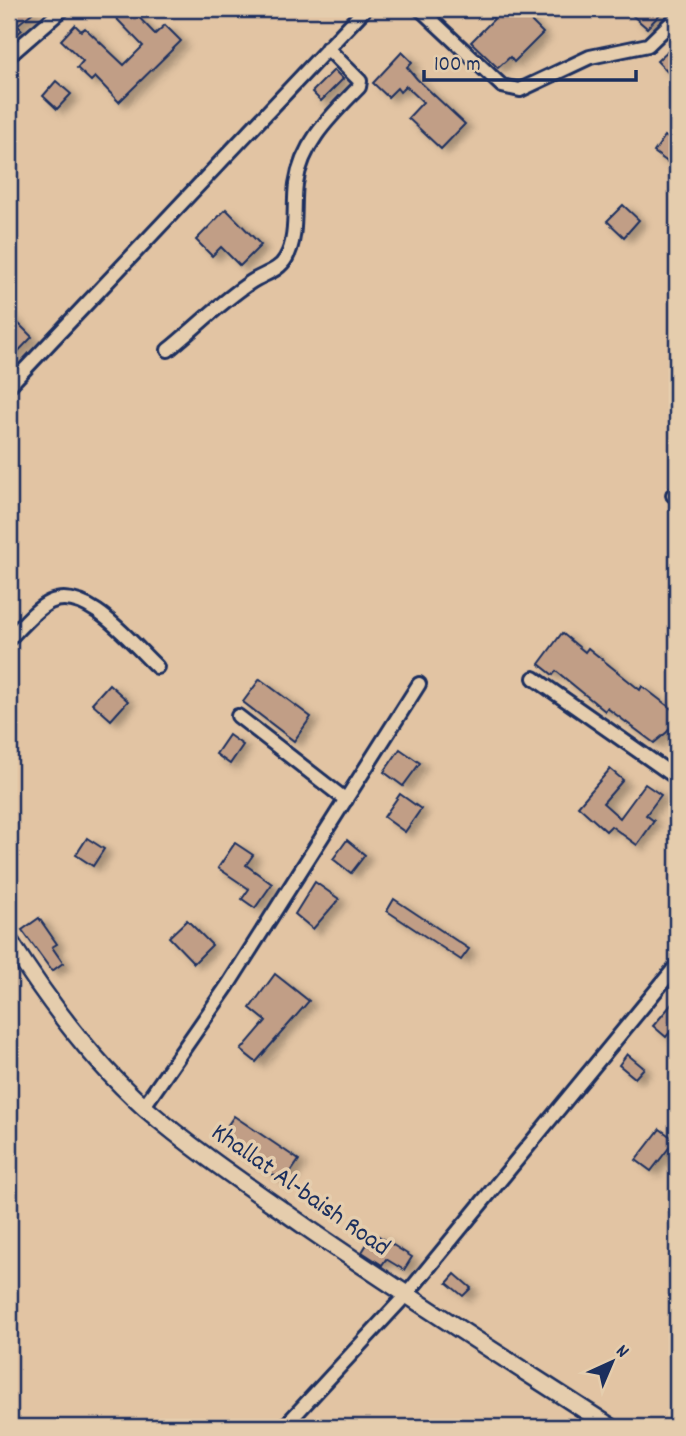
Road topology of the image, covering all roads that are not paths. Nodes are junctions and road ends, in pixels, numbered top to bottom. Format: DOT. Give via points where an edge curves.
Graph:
graph roads {
  1 [pos="63,9"];
  2 [pos="365,9"];
  3 [pos="420,9"];
  4 [pos="677,17"];
  5 [pos="327,48"];
  6 [pos="9,56"];
  7 [pos="168,350"];
  8 [pos="9,386"];
  9 [pos="9,639"];
  10 [pos="157,667"];
  11 [pos="534,678"];
  12 [pos="419,684"];
  13 [pos="238,716"];
  14 [pos="677,778"];
  15 [pos="346,800"];
  16 [pos="9,940"];
  17 [pos="677,965"];
  18 [pos="144,1107"];
  19 [pos="405,1295"];
  20 [pos="284,1427"];
  21 [pos="611,1427"];
  1 -- 6 [label="street"];
  2 -- 5 [label="street"];
  3 -- 4 [label="street" via="502,86 520,90 590,57 648,45"];
  5 -- 7 [label="street" via="360,81 359,87 326,120 306,150 296,182 286,258"];
  5 -- 8 [label="street"];
  9 -- 10 [label="street" via="48,603 72,599 88,603"];
  11 -- 14 [label="street"];
  12 -- 15 [label="street"];
  13 -- 15 [label="street"];
  15 -- 18 [label="street"];
  16 -- 18 [label="street, Khallat Al-baish Road" via="38,986"];
  17 -- 19 [label="street"];
  18 -- 19 [label="street, Khallat Al-baish Road" via="265,1199"];
  19 -- 20 [label="street"];
  19 -- 21 [label="street, Khallat Al-baish Road"];
}
